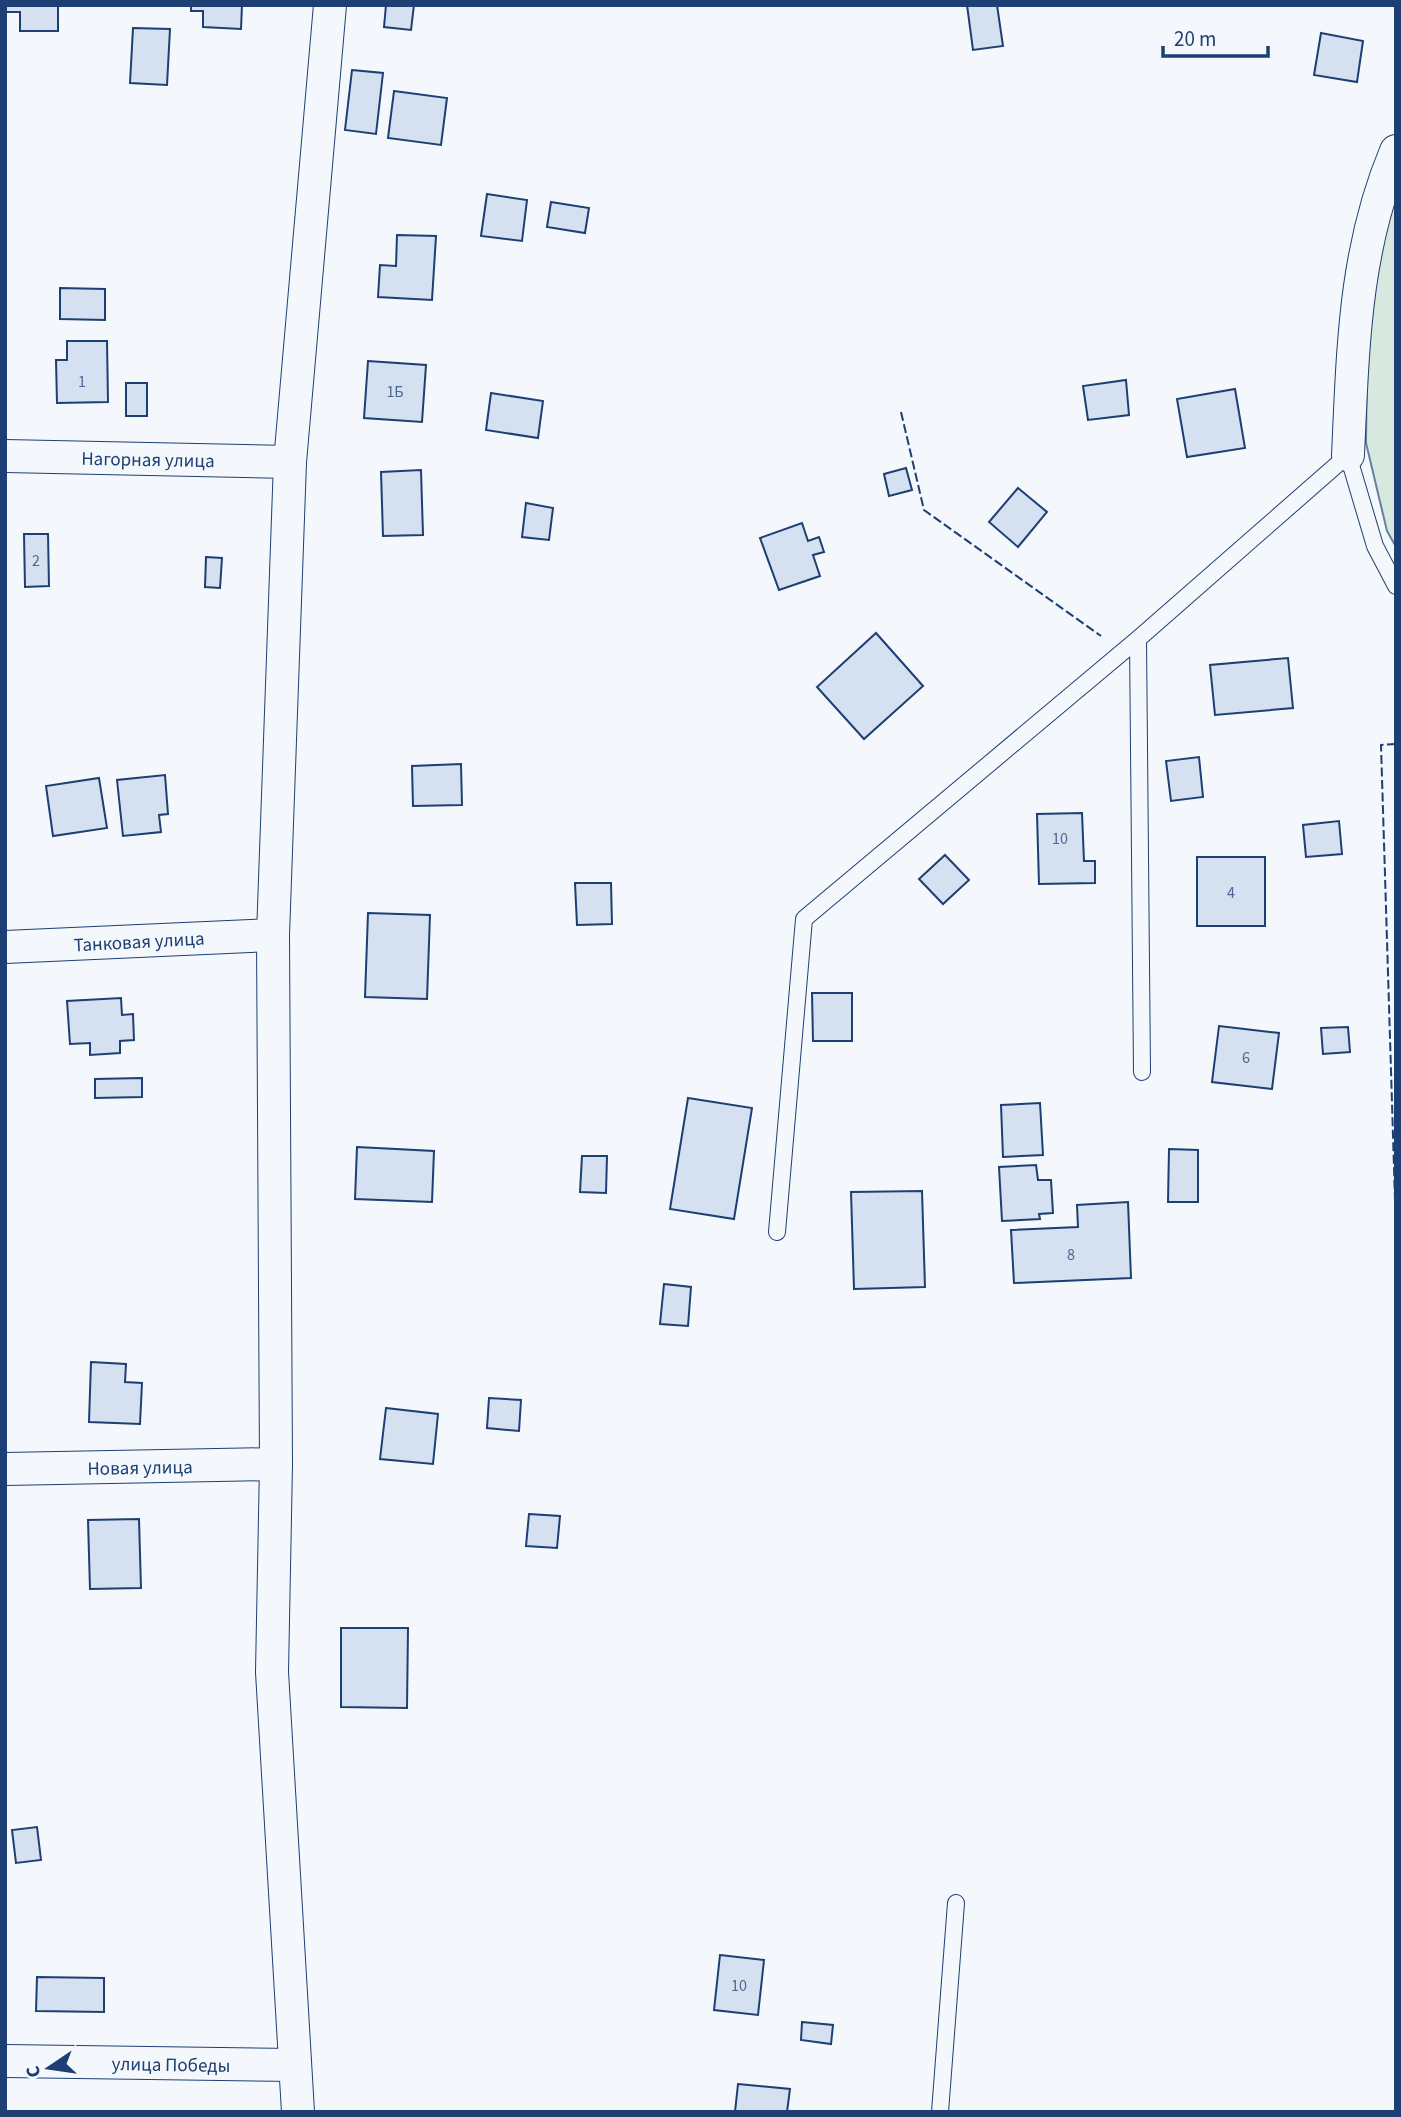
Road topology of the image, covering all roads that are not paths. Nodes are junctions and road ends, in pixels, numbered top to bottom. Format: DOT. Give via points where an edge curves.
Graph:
graph roads {
  1 [pos="330,5"];
  2 [pos="1396,151"];
  3 [pos="1348,455"];
  4 [pos="5,456"];
  5 [pos="290,462"];
  6 [pos="1396,586"];
  7 [pos="1138,639"];
  8 [pos="273,936"];
  9 [pos="5,947"];
  10 [pos="1142,1072"];
  11 [pos="777,1232"];
  12 [pos="276,1464"];
  13 [pos="5,1469"];
  14 [pos="956,1903"];
  15 [pos="5,2061"];
  16 [pos="295,2065"];
  17 [pos="298,2112"];
  18 [pos="940,2112"];
  1 -- 5 [label="street"];
  2 -- 3 [label="street" via="1380,189 1362,262"];
  3 -- 6 [label="lane" via="1375,546"];
  3 -- 7 [label="lane"];
  4 -- 5 [label="street, Нагорная улица"];
  5 -- 8 [label="street"];
  7 -- 10 [label="lane"];
  7 -- 11 [label="lane" via="804,919"];
  8 -- 9 [label="street, Танковая улица"];
  8 -- 12 [label="street"];
  12 -- 13 [label="street, Новая улица"];
  12 -- 16 [label="street" via="272,1672"];
  14 -- 18 [label="lane"];
  15 -- 16 [label="street, улица Победы"];
  16 -- 17 [label="street"];
}
